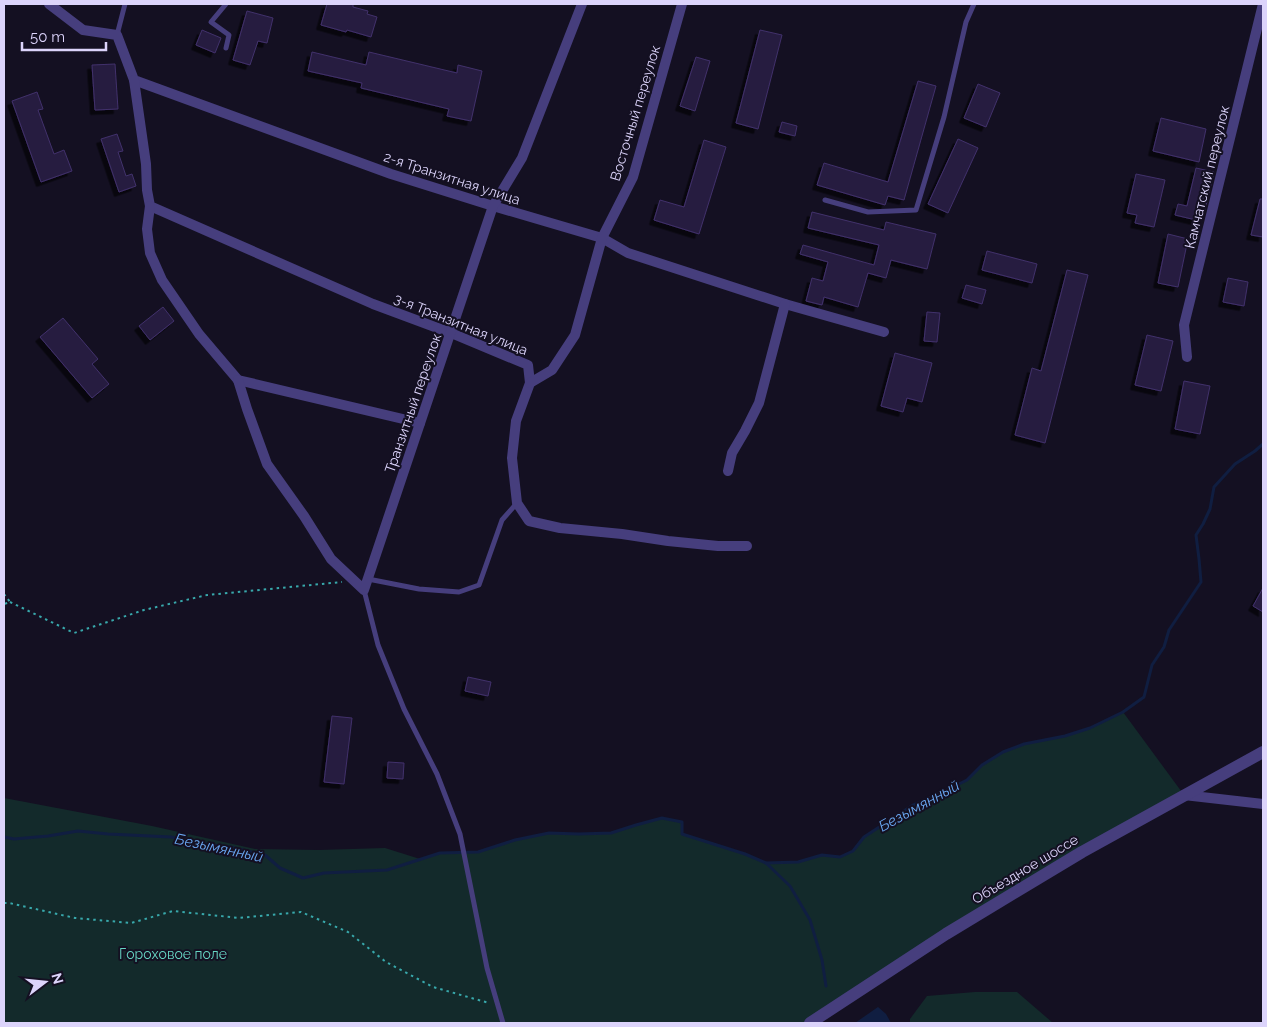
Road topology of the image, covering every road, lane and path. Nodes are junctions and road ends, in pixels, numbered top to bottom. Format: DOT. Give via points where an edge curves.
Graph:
graph roads {
  1 [pos="49,4"];
  2 [pos="125,4"];
  3 [pos="226,4"];
  4 [pos="582,4"];
  5 [pos="682,4"];
  6 [pos="974,4"];
  7 [pos="1263,4"];
  8 [pos="117,35"];
  9 [pos="226,48"];
  10 [pos="134,80"];
  11 [pos="825,200"];
  12 [pos="150,206"];
  13 [pos="494,206"];
  14 [pos="602,238"];
  15 [pos="786,304"];
  16 [pos="884,332"];
  17 [pos="451,333"];
  18 [pos="1187,357"];
  19 [pos="238,380"];
  20 [pos="530,383"];
  21 [pos="420,423"];
  22 [pos="728,471"];
  23 [pos="517,503"];
  24 [pos="747,546"];
  25 [pos="368,579"];
  26 [pos="354,581"];
  27 [pos="364,590"];
  28 [pos="4,594"];
  29 [pos="10,602"];
  30 [pos="4,604"];
  31 [pos="1263,752"];
  32 [pos="1184,795"];
  33 [pos="1263,804"];
  34 [pos="4,903"];
  35 [pos="498,1006"];
  36 [pos="503,1023"];
  37 [pos="810,1023"];
  1 -- 8 [label="street" via="83,30"];
  2 -- 8 [label="lane"];
  3 -- 9 [label="lane" via="211,22 229,35"];
  4 -- 13 [label="street, Транзитный переулок" via="522,158"];
  5 -- 14 [label="street, Восточный переулок" via="632,177"];
  6 -- 11 [label="lane" via="966,22 944,117 916,210 868,212"];
  7 -- 18 [label="street, Камчатский переулок" via="1184,325"];
  8 -- 10 [label="street"];
  10 -- 12 [label="street"];
  10 -- 13 [label="street, 2-я Транзитная улица" via="391,174"];
  12 -- 17 [label="street, 3-я Транзитная улица" via="373,304"];
  12 -- 19 [label="street" via="147,229 150,253 162,280 199,334"];
  13 -- 14 [label="street, 2-я Транзитная улица"];
  13 -- 17 [label="street, Транзитный переулок"];
  14 -- 15 [label="street, 2-я Транзитная улица" via="628,253"];
  14 -- 20 [label="street, Восточный переулок" via="575,335 552,370"];
  15 -- 16 [label="street, 2-я Транзитная улица"];
  15 -- 22 [label="street" via="759,403 732,453"];
  17 -- 20 [label="street, 3-я Транзитная улица" via="528,365"];
  17 -- 21 [label="street, Транзитный переулок"];
  19 -- 21 [label="street"];
  19 -- 26 [label="street" via="267,464 331,559"];
  20 -- 23 [label="street" via="516,420 512,458"];
  21 -- 25 [label="street, Транзитный переулок"];
  23 -- 24 [label="street" via="529,521 560,528 718,546"];
  23 -- 25 [label="lane" via="502,520 479,585 459,592 419,589"];
  25 -- 27 [label="street, Транзитный переулок"];
  26 -- 27 [label="street"];
  26 -- 29 [label="path" via="207,596 144,610 74,633"];
  27 -- 35 [label="lane" via="378,645 404,709 437,774 460,834 487,968"];
  28 -- 29 [label="path"];
  29 -- 30 [label="path"];
  31 -- 32 [label="street, Объездное шоссе"];
  32 -- 33 [label="street"];
  32 -- 37 [label="street, Объездное шоссе" via="946,934"];
  34 -- 35 [label="path" via="75,918 131,923 173,911 239,918 300,912 348,932 386,962 433,987"];
  35 -- 36 [label="lane"];
}
